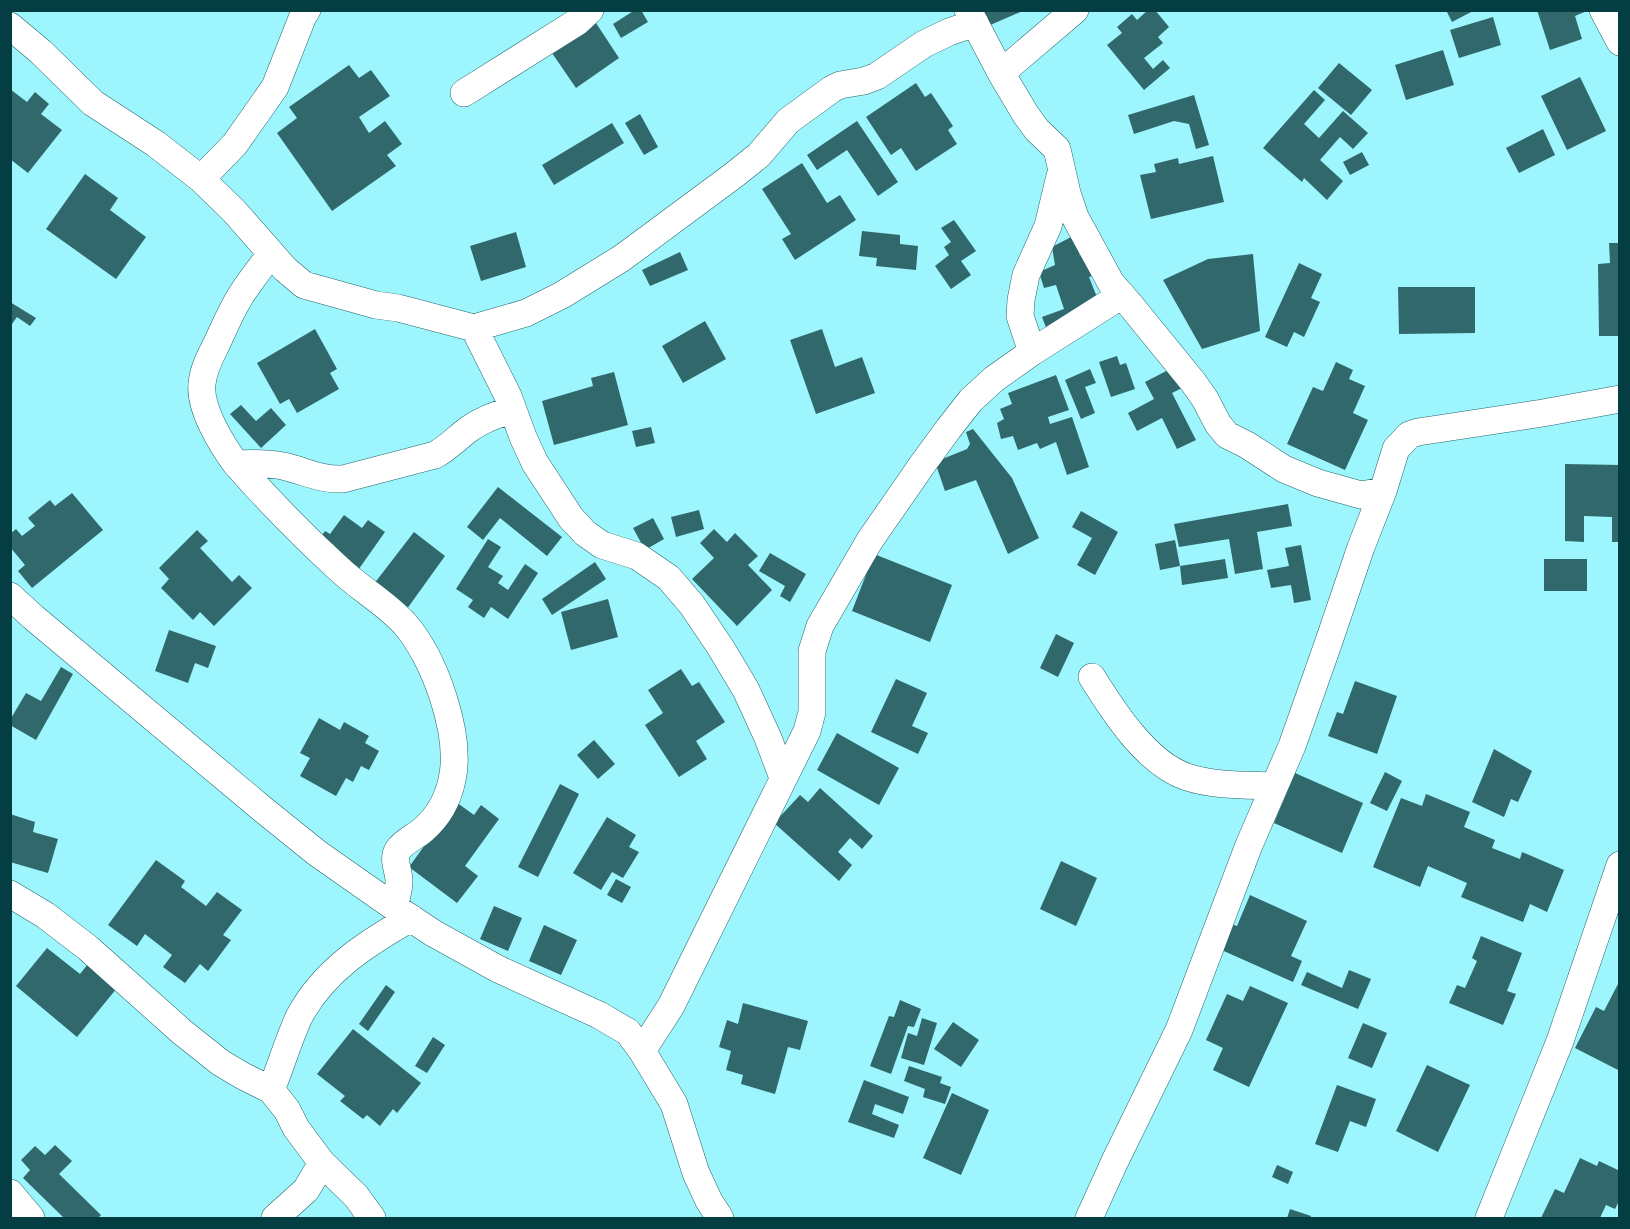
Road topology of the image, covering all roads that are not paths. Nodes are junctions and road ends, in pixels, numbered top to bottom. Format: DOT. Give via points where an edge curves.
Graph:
graph roads {
  1 [pos="307,10"];
  2 [pos="590,10"];
  3 [pos="1075,10"];
  4 [pos="1603,10"];
  5 [pos="972,17"];
  6 [pos="10,26"];
  7 [pos="1620,42"];
  8 [pos="1001,73"];
  9 [pos="464,93"];
  10 [pos="1062,166"];
  11 [pos="201,179"];
  12 [pos="271,254"];
  13 [pos="1122,295"];
  14 [pos="474,328"];
  15 [pos="1032,352"];
  16 [pos="1620,399"];
  17 [pos="513,410"];
  18 [pos="236,464"];
  19 [pos="1383,491"];
  20 [pos="10,596"];
  21 [pos="1092,677"];
  22 [pos="783,778"];
  23 [pos="1274,786"];
  24 [pos="1620,866"];
  25 [pos="10,894"];
  26 [pos="402,912"];
  27 [pos="642,1051"];
  28 [pos="271,1090"];
  29 [pos="322,1163"];
  30 [pos="10,1193"];
  31 [pos="31,1218"];
  32 [pos="275,1218"];
  33 [pos="372,1218"];
  34 [pos="720,1218"];
  35 [pos="1089,1218"];
  36 [pos="1489,1218"];
  1 -- 11 [label="street" via="275,87 235,144"];
  2 -- 9 [label="street"];
  3 -- 8 [label="street"];
  4 -- 7 [label="street"];
  5 -- 8 [label="street"];
  5 -- 14 [label="street" via="878,76 831,89 788,120 759,155 622,258 526,313"];
  6 -- 11 [label="street" via="93,103"];
  8 -- 10 [label="street" via="1031,123 1058,149"];
  10 -- 13 [label="street" via="1075,217 1111,283"];
  10 -- 15 [label="street" via="1048,226 1026,274 1021,300 1020,316"];
  11 -- 12 [label="street"];
  12 -- 14 [label="street" via="304,285"];
  12 -- 18 [label="street" via="241,296 208,361 202,384 204,404"];
  13 -- 15 [label="street"];
  13 -- 19 [label="street" via="1192,382 1227,435 1284,469 1318,483 1361,495"];
  14 -- 17 [label="street"];
  15 -- 22 [label="street" via="994,379 949,428 845,582 812,646 811,720"];
  16 -- 19 [label="street" via="1409,435 1396,448"];
  17 -- 18 [label="street" via="486,419 435,456 343,479 329,480 283,466"];
  17 -- 22 [label="street" via="535,463 571,518 602,545 650,564 669,578 692,605 746,690"];
  18 -- 26 [label="street" via="339,570 405,624 422,648 440,690 453,741 452,778 447,798 437,814 395,856"];
  19 -- 23 [label="street" via="1292,746"];
  20 -- 26 [label="street" via="268,814"];
  21 -- 23 [label="street" via="1132,736 1173,770 1186,777 1210,781"];
  22 -- 27 [label="street" via="671,1006"];
  23 -- 35 [label="street" via="1179,1030"];
  24 -- 36 [label="street" via="1560,1041"];
  25 -- 28 [label="street" via="88,948 222,1063"];
  26 -- 27 [label="street" via="498,969 618,1025"];
  26 -- 28 [label="street" via="334,971 312,997 290,1037"];
  27 -- 34 [label="street" via="674,1104 696,1173"];
  28 -- 29 [label="street"];
  29 -- 32 [label="street" via="306,1190"];
  29 -- 33 [label="street"];
  30 -- 31 [label="street"];
}
